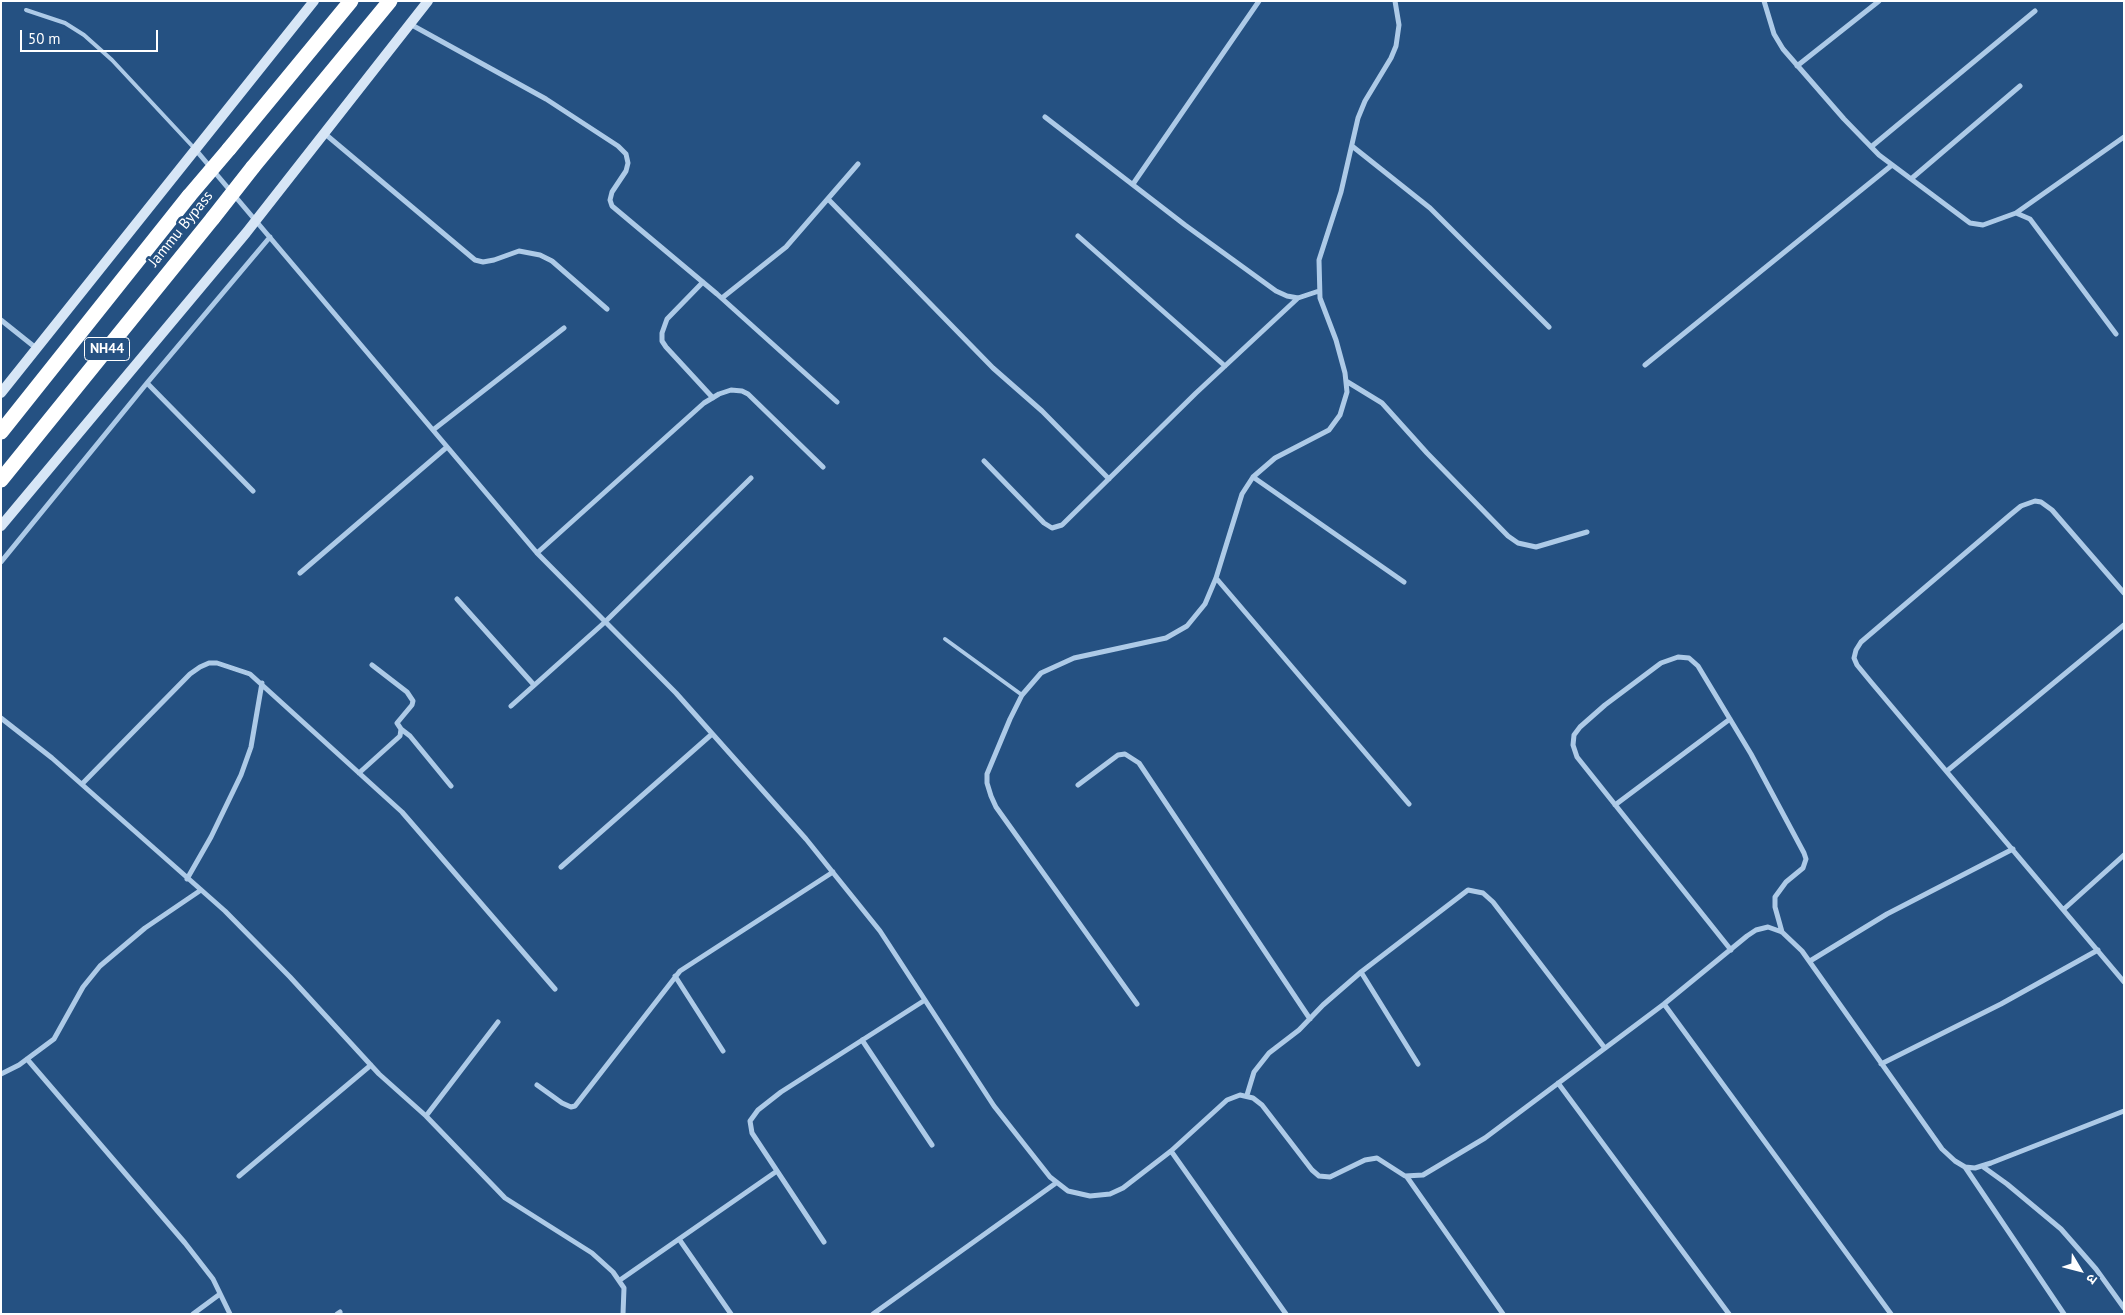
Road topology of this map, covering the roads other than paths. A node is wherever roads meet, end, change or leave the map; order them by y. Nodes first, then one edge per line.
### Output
1 (314, 1) edge
2 (351, 1) edge
3 (390, 1) edge
4 (428, 1) edge
5 (1395, 1) edge
6 (1764, 1) edge
7 (1879, 1) edge
8 (1257, 2) edge
9 (26, 10) dead end
10 (2035, 11) dead end
11 (409, 24) junction
12 (1797, 66) junction
13 (2020, 86) dead end
14 (1045, 117) dead end
15 (324, 133) junction
16 (2124, 137) edge
17 (1352, 146) junction
18 (1871, 147) junction
19 (195, 148) junction
20 (858, 164) dead end
21 (1892, 165) junction
22 (1910, 179) junction
23 (1133, 184) junction
24 (828, 199) junction
25 (2016, 214) junction
26 (256, 220) junction
27 (1078, 236) dead end
28 (270, 237) junction
29 (703, 282) junction
30 (1320, 291) junction
31 (722, 298) junction
32 (1298, 298) junction
33 (607, 309) dead end
34 (1, 320) edge
35 (1549, 327) dead end
36 (564, 328) dead end
37 (2116, 334) dead end
38 (36, 348) junction
39 (1225, 366) junction
40 (1645, 366) dead end
41 (1346, 381) junction
42 (147, 383) junction
43 (1, 393) edge
44 (713, 398) junction
45 (837, 402) dead end
46 (434, 430) junction
47 (1, 432) edge
48 (448, 447) junction
49 (984, 461) dead end
50 (823, 467) dead end
51 (1253, 477) junction
52 (751, 478) dead end
53 (1109, 479) junction
54 (1, 480) edge
55 (253, 491) dead end
56 (1, 526) edge
57 (1587, 532) dead end
58 (537, 553) junction
59 (1, 562) edge
60 (300, 573) dead end
61 (1216, 578) junction
62 (1404, 582) dead end
63 (2124, 594) edge
64 (457, 598) dead end
65 (605, 622) junction
66 (2124, 625) edge
67 (945, 638) dead end
68 (372, 665) dead end
69 (262, 683) junction
70 (534, 685) junction
71 (1022, 695) junction
72 (511, 706) dead end
73 (1, 718) edge
74 (1730, 719) junction
75 (400, 729) junction
76 (712, 734) junction
77 (1947, 771) junction
78 (359, 773) junction
79 (82, 784) junction
80 (1078, 785) dead end
81 (451, 786) dead end
82 (1409, 804) dead end
83 (1615, 805) junction
84 (2013, 849) junction
85 (2124, 855) edge
86 (561, 867) dead end
87 (832, 872) junction
88 (187, 878) junction
89 (201, 890) junction
90 (2064, 909) junction
91 (1782, 932) junction
92 (1730, 950) junction
93 (2098, 950) junction
94 (1810, 961) junction
95 (1361, 972) junction
96 (675, 976) junction
97 (2124, 982) edge
98 (555, 989) dead end
99 (925, 1000) junction
100 (1137, 1004) dead end
101 (1664, 1004) junction
102 (1310, 1019) junction
103 (498, 1022) dead end
104 (862, 1040) junction
105 (1604, 1047) junction
106 (723, 1052) dead end
107 (27, 1059) junction
108 (1418, 1064) dead end
109 (1881, 1064) junction
110 (370, 1065) junction
111 (1, 1074) edge
112 (1558, 1083) junction
113 (537, 1085) dead end
114 (1247, 1095) junction
115 (2124, 1111) edge
116 (426, 1116) junction
117 (932, 1145) dead end
118 (1171, 1151) junction
119 (1982, 1166) junction
120 (1965, 1167) junction
121 (777, 1171) junction
122 (239, 1176) dead end
123 (1407, 1177) junction
124 (1056, 1183) junction
125 (679, 1239) junction
126 (824, 1242) dead end
127 (620, 1280) junction
128 (220, 1294) junction
129 (2123, 1307) edge
130 (193, 1314) edge
131 (230, 1314) edge
132 (623, 1314) edge
133 (732, 1314) edge
134 (873, 1314) edge
135 (1286, 1314) edge
136 (1503, 1314) edge
137 (1729, 1314) edge
138 (1891, 1314) edge
139 (2064, 1314) edge

1 - 19 street
2 - 47 highway, Jammu Bypass / NH44, bridge
3 - 54 highway, Jammu Bypass / NH44, bridge
4 - 11 street
5 - 17 street
6 - 12 street
7 - 12 street
8 - 23 street
9 - 19 lane
10 - 18 street
11 - 15 street
11 - 29 street
12 - 18 street
13 - 22 street
14 - 23 street
15 - 26 street
15 - 33 street
16 - 25 street
17 - 30 street
17 - 35 street
18 - 21 street
19 - 26 street
19 - 38 street
20 - 24 street
21 - 22 street
21 - 40 street
22 - 25 street
23 - 32 street
24 - 31 street
24 - 53 street
25 - 37 street
26 - 28 street
26 - 56 street
27 - 39 street
28 - 42 street
28 - 46 street
29 - 31 street
29 - 44 street
30 - 32 street
30 - 41 street
31 - 45 street
32 - 39 street
34 - 38 street
36 - 46 street
38 - 43 street
39 - 53 street
41 - 51 street
41 - 57 street
42 - 55 street
42 - 59 street
44 - 50 street
44 - 58 street
46 - 48 street
48 - 58 street
48 - 60 street
49 - 53 street
51 - 61 street
51 - 62 street
52 - 65 street
58 - 65 street
61 - 71 street
61 - 82 street
63 - 77 street
64 - 70 street
65 - 70 street
65 - 76 street
66 - 77 street
67 - 71 lane
68 - 75 street
69 - 78 street
69 - 79 street
69 - 88 street
70 - 72 street
71 - 100 street
73 - 79 street
74 - 83 street
74 - 83 street
74 - 91 street
75 - 78 street
75 - 81 street
76 - 86 street
76 - 87 street
77 - 84 street
78 - 98 street
79 - 88 street
80 - 102 street
83 - 92 street
84 - 90 street
84 - 94 street
85 - 90 street
87 - 96 street
87 - 99 street
88 - 89 street
89 - 107 street
89 - 110 street
90 - 93 street
91 - 92 street
91 - 94 street
92 - 101 street
93 - 97 street
93 - 109 street
94 - 109 street
95 - 102 street
95 - 105 street
95 - 108 street
96 - 106 street
96 - 113 street
99 - 104 street
99 - 124 street
101 - 105 street
101 - 138 street
102 - 114 street
103 - 116 street
104 - 117 street
104 - 121 street
105 - 112 street
107 - 111 street
107 - 128 street
109 - 120 street
110 - 116 street
110 - 122 street
112 - 123 street
112 - 137 street
114 - 118 street
114 - 123 street
115 - 119 street
116 - 127 street
118 - 124 street
118 - 135 street
119 - 120 street
119 - 129 street
120 - 139 street
121 - 125 street
121 - 126 street
123 - 136 street
124 - 134 street
125 - 127 street
125 - 133 street
127 - 132 street
128 - 130 street
128 - 131 street

